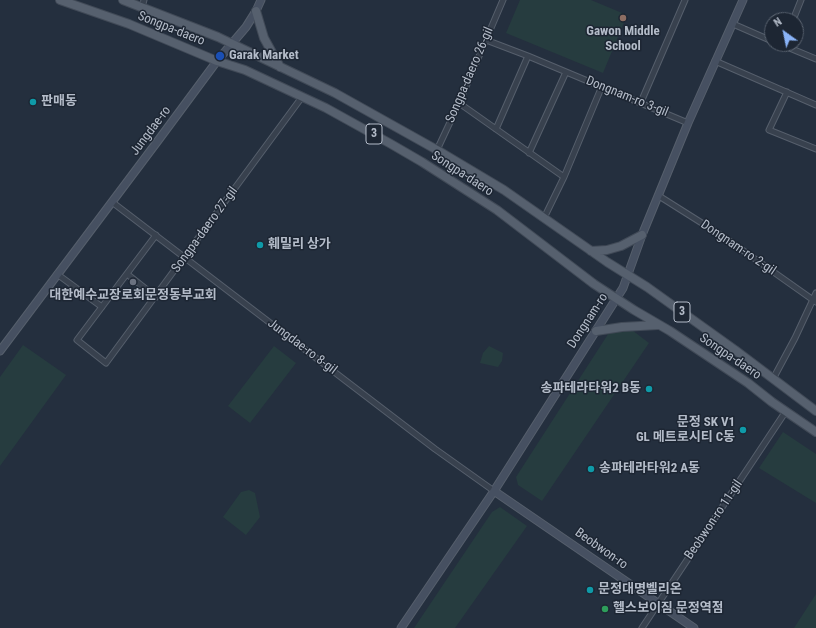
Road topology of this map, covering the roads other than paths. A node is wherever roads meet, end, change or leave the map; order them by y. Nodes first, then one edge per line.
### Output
1 (60, 0) edge
2 (123, 0) edge
3 (261, 0) edge
4 (503, 0) edge
5 (685, 0) edge
6 (743, 0) edge
7 (801, 0) edge
8 (143, 4) edge
9 (256, 11) junction
10 (796, 12) edge
11 (733, 24) junction
12 (764, 38) edge
13 (486, 40) junction
14 (231, 44) junction
15 (800, 52) edge
16 (528, 56) junction
17 (816, 59) edge
18 (217, 61) junction
19 (715, 61) junction
20 (280, 67) junction
21 (566, 72) junction
22 (602, 86) junction
23 (787, 92) junction
24 (302, 97) junction
25 (641, 102) junction
26 (459, 103) junction
27 (816, 105) edge
28 (688, 123) junction
29 (496, 129) junction
30 (816, 149) edge
31 (437, 150) junction
32 (529, 153) junction
33 (564, 177) junction
34 (659, 196) junction
35 (112, 202) junction
36 (544, 218) junction
37 (156, 235) junction
38 (642, 235) junction
39 (591, 251) junction
40 (185, 258) junction
41 (57, 274) junction
42 (127, 274) junction
43 (628, 276) junction
44 (816, 293) edge
45 (156, 296) junction
46 (617, 299) junction
47 (814, 301) edge
48 (102, 307) junction
49 (659, 325) junction
50 (596, 331) junction
51 (0, 351) edge
52 (773, 379) junction
53 (786, 411) junction
54 (816, 411) edge
55 (816, 432) edge
56 (494, 491) junction
57 (658, 603) junction
58 (401, 628) edge
59 (642, 628) edge
60 (694, 628) edge

1 - 18 main road, Songpa-daero / 3
2 - 8 main road, Songpa-daero / 3
3 - 9 main road, Jungdae-ro
4 - 13 street, Songpa-daero 26-gil
5 - 25 street
6 - 11 main road, Dongnam-ro
7 - 10 street
8 - 14 main road, Songpa-daero / 3
9 - 14 main road, Jungdae-ro
9 - 20 main road
11 - 12 street
11 - 19 main road, Dongnam-ro
13 - 16 street, Dongnam-ro 3-gil
13 - 26 street, Songpa-daero 26-gil
14 - 18 main road, Jungdae-ro
14 - 20 main road, Songpa-daero / 3
15 - 17 street
16 - 21 street, Dongnam-ro 3-gil
16 - 29 street
18 - 24 main road, Songpa-daero / 3
18 - 35 main road, Jungdae-ro
19 - 23 street
19 - 28 main road, Dongnam-ro
20 - 31 main road, Songpa-daero / 3
21 - 22 street, Dongnam-ro 3-gil
21 - 32 street
22 - 25 street, Dongnam-ro 3-gil
22 - 33 street
23 - 27 street
23 - 30 street
24 - 40 street, Songpa-daero 27-gil
24 - 46 main road, Songpa-daero / 3
25 - 28 street, Dongnam-ro 3-gil
26 - 29 street
26 - 31 street, Songpa-daero 26-gil
28 - 34 main road, Dongnam-ro
29 - 32 street
31 - 36 main road, Songpa-daero / 3
32 - 33 street
33 - 36 street
34 - 38 main road, Dongnam-ro
34 - 47 street, Dongnam-ro 2-gil
35 - 37 street, Jungdae-ro 8-gil
35 - 41 main road, Jungdae-ro
36 - 39 main road, Songpa-daero / 3
37 - 40 street, Jungdae-ro 8-gil
37 - 42 street
38 - 39 main road
38 - 43 main road, Dongnam-ro
39 - 43 main road, Songpa-daero / 3
40 - 45 street, Songpa-daero 27-gil
40 - 56 street, Jungdae-ro 8-gil
41 - 48 street
41 - 51 main road, Jungdae-ro
42 - 45 street
42 - 48 street
43 - 46 main road, Dongnam-ro
43 - 52 main road, Songpa-daero / 3
44 - 47 street
45 - 48 street, Songpa-daero 27-gil
46 - 49 main road, Songpa-daero / 3
46 - 50 main road, Dongnam-ro
47 - 52 street
49 - 50 main road
49 - 53 main road, Songpa-daero / 3
50 - 56 main road, Dongnam-ro
52 - 54 main road, Songpa-daero / 3
53 - 55 main road, Songpa-daero / 3
53 - 57 street, Beobwon-ro 11-gil
56 - 57 main road, Beobwon-ro
56 - 58 main road, Dongnam-ro
57 - 59 street, Beobwon-ro 11-gil
57 - 60 main road, Beobwon-ro

